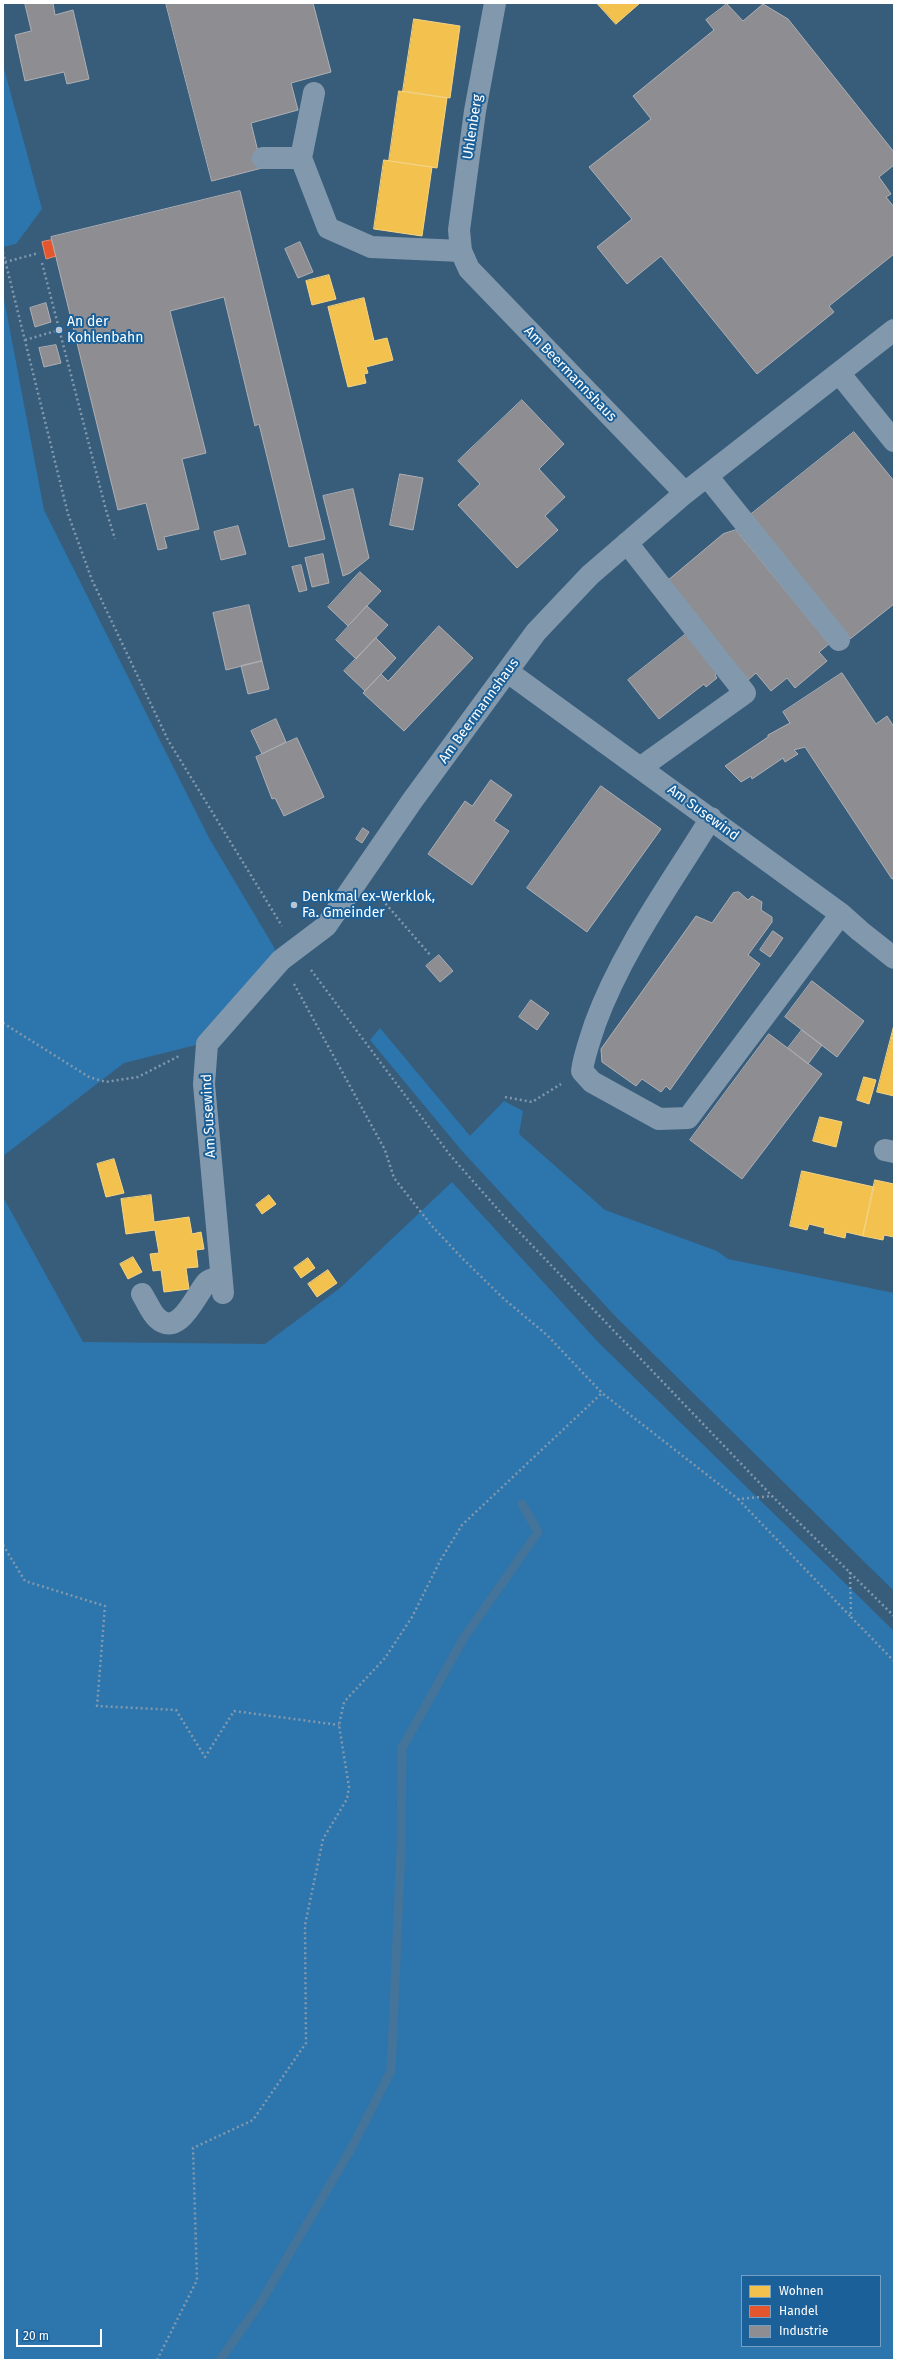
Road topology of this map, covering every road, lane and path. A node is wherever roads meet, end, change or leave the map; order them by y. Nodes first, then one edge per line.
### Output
1 (495, 3) edge
2 (314, 93) dead end
3 (263, 158) dead end
4 (300, 158) junction
5 (462, 251) junction
6 (3, 252) edge
7 (38, 253) dead end
8 (5, 262) junction
9 (42, 263) dead end
10 (59, 330) junction
11 (894, 330) edge
12 (25, 340) junction
13 (839, 373) junction
14 (894, 441) edge
15 (708, 476) junction
16 (685, 493) junction
17 (115, 539) dead end
18 (627, 542) junction
19 (839, 640) dead end
20 (508, 672) junction
21 (640, 768) junction
22 (711, 818) junction
23 (379, 895) dead end
24 (841, 914) junction
25 (289, 955) junction
26 (431, 956) dead end
27 (894, 958) edge
28 (3, 1023) edge
29 (207, 1044) junction
30 (582, 1071) junction
31 (506, 1097) dead end
32 (142, 1294) dead end
33 (602, 1393) junction
34 (772, 1496) junction
35 (738, 1499) junction
36 (3, 1545) edge
37 (850, 1572) junction
38 (851, 1616) junction
39 (894, 1616) edge
40 (894, 1661) edge
41 (339, 1725) junction
42 (157, 2360) edge

1 - 5 street, Uhlenberg
2 - 4 street
3 - 4 street
4 - 5 street
5 - 16 street, Am Beermannshaus
6 - 8 path
7 - 8 path
8 - 12 path
9 - 10 path
10 - 12 path
10 - 17 path
11 - 13 street, Am Beermannshaus
12 - 25 path
13 - 14 street
13 - 15 street, Am Beermannshaus
15 - 16 street, Am Beermannshaus
15 - 19 street
16 - 18 street, Am Beermannshaus
18 - 20 street, Am Beermannshaus
18 - 21 street
20 - 21 street, Am Susewind
20 - 25 street, Am Beermannshaus
21 - 22 street, Am Susewind
22 - 24 street, Am Susewind
22 - 30 street
23 - 26 path
24 - 27 street, Am Susewind
24 - 30 street
25 - 29 street
25 - 33 path
25 - 34 path
28 - 29 path
29 - 32 street, Am Susewind
30 - 31 path
33 - 35 path
33 - 41 path
34 - 35 path
34 - 37 path
35 - 38 path
36 - 41 path
37 - 38 path
37 - 39 path
38 - 40 path
41 - 42 path

